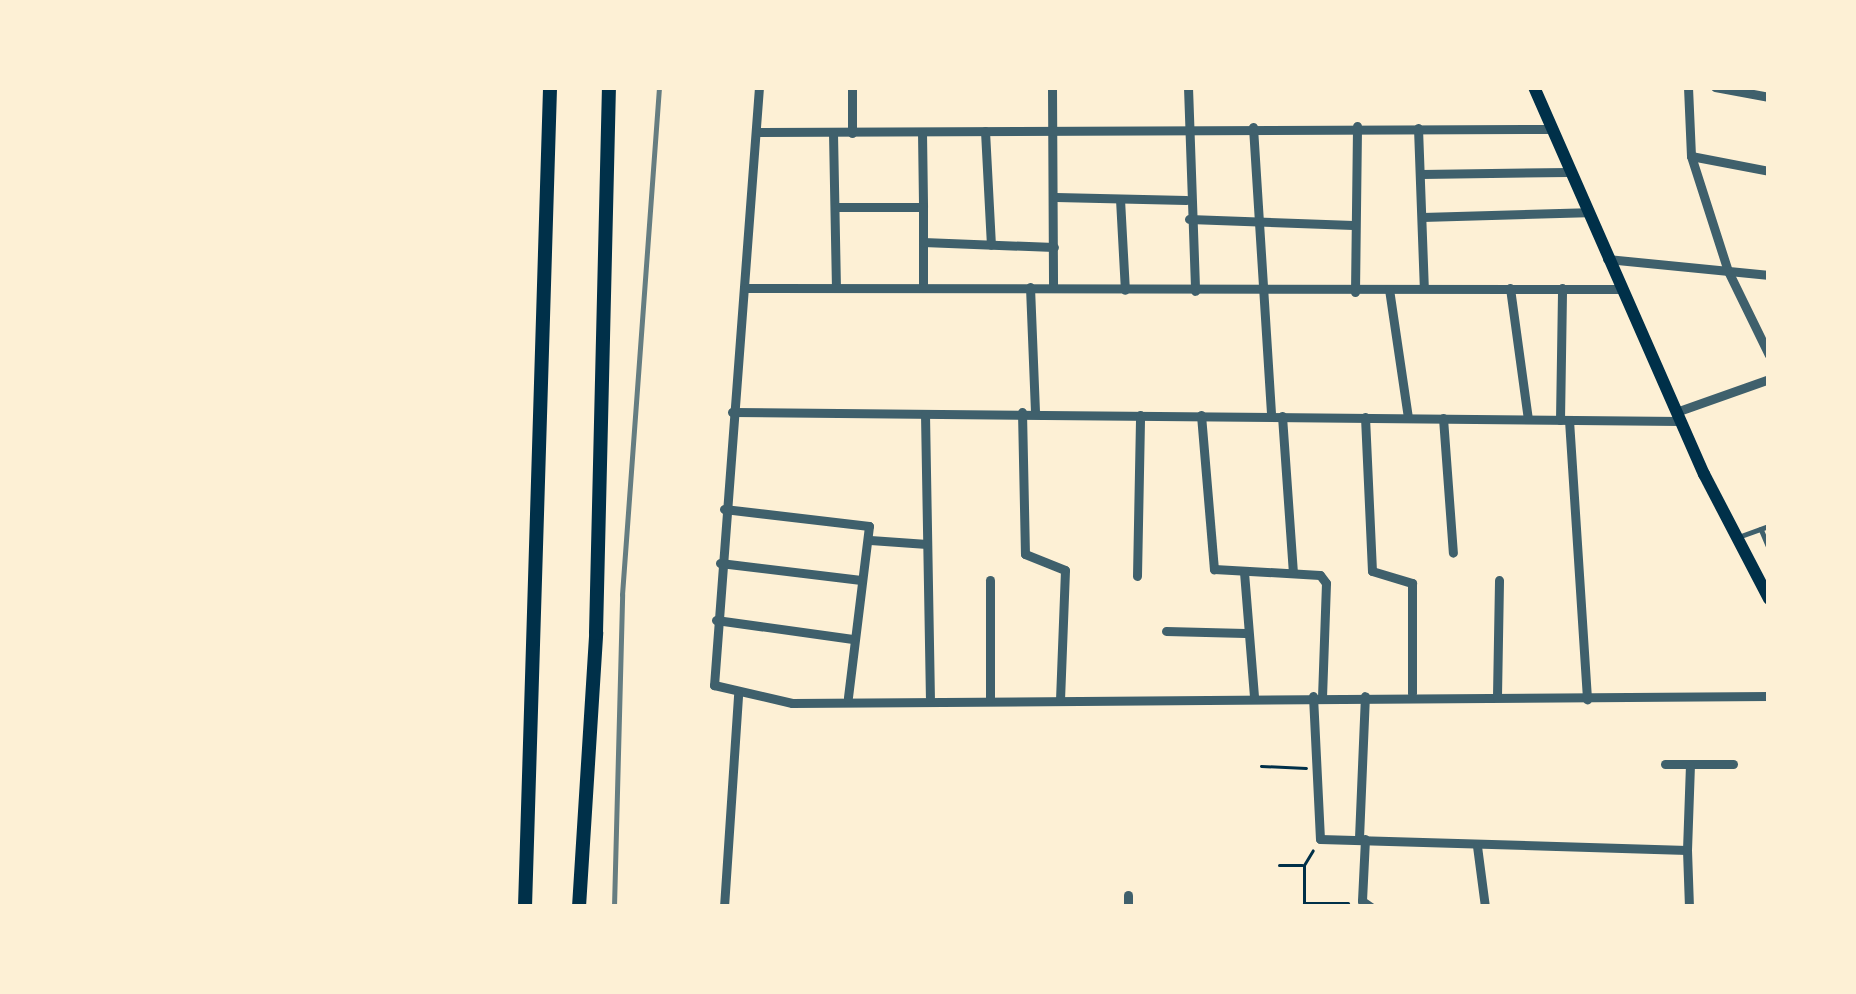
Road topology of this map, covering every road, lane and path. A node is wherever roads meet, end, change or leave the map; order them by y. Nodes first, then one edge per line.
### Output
1 (550, 87) edge
2 (609, 87) edge
3 (760, 87) edge
4 (852, 87) edge
5 (1052, 87) edge
6 (1188, 87) edge
7 (1534, 87) edge
8 (1688, 87) edge
9 (1715, 87) edge
10 (1769, 98) edge
11 (1357, 126) junction
12 (1253, 127) junction
13 (1418, 128) junction
14 (1550, 129) junction
15 (1190, 130) junction
16 (985, 131) junction
17 (1052, 131) junction
18 (756, 132) junction
19 (922, 132) junction
20 (833, 133) junction
21 (852, 133) junction
22 (1691, 156) junction
23 (1769, 171) edge
24 (1568, 172) junction
25 (1421, 174) junction
26 (1056, 197) junction
27 (1120, 200) junction
28 (1186, 200) junction
29 (836, 207) junction
30 (923, 208) junction
31 (1586, 212) junction
32 (1422, 217) junction
33 (1189, 218) junction
34 (1258, 219) junction
35 (1353, 225) junction
36 (923, 242) junction
37 (991, 245) junction
38 (1054, 247) junction
39 (1606, 259) junction
40 (1728, 271) junction
41 (1769, 275) edge
42 (745, 287) junction
43 (923, 287) junction
44 (1030, 287) junction
45 (836, 288) junction
46 (1053, 288) junction
47 (1510, 288) junction
48 (1562, 288) junction
49 (1424, 289) junction
50 (1125, 290) junction
51 (1389, 290) junction
52 (1620, 290) junction
53 (1195, 291) junction
54 (1355, 292) junction
55 (1265, 293) junction
56 (1769, 355) edge
57 (1769, 379) edge
58 (732, 412) junction
59 (1022, 412) junction
60 (1035, 413) junction
61 (925, 414) junction
62 (1140, 415) junction
63 (1201, 415) junction
64 (1276, 416) junction
65 (1678, 416) junction
66 (1364, 417) junction
67 (1408, 418) junction
68 (1443, 418) junction
69 (1528, 419) junction
70 (1564, 420) junction
71 (724, 509) junction
72 (1769, 526) edge
73 (1761, 529) junction
74 (1736, 538) junction
75 (870, 540) junction
76 (927, 544) junction
77 (1769, 548) edge
78 (1453, 553) dead end
79 (720, 563) junction
80 (1244, 572) junction
81 (1293, 572) junction
82 (1137, 576) dead end
83 (861, 580) junction
84 (990, 580) dead end
85 (1499, 580) dead end
86 (1769, 599) edge
87 (716, 620) junction
88 (1166, 632) dead end
89 (1245, 633) junction
90 (853, 639) junction
91 (1412, 693) junction
92 (738, 694) junction
93 (1317, 696) junction
94 (1364, 696) junction
95 (1497, 696) junction
96 (1769, 696) edge
97 (930, 697) junction
98 (1254, 697) junction
99 (848, 698) junction
100 (990, 698) junction
101 (1060, 698) junction
102 (1588, 699) junction
103 (1665, 764) dead end
104 (1733, 764) dead end
105 (1690, 765) junction
106 (1261, 766) dead end
107 (1314, 769) junction
108 (1320, 838) junction
109 (1362, 839) junction
110 (1478, 846) junction
111 (1687, 850) junction
112 (1304, 865) junction
113 (1279, 866) dead end
114 (1304, 905) edge
115 (1366, 905) edge
116 (525, 907) edge
117 (579, 907) edge
118 (724, 907) edge
119 (1485, 907) edge
120 (1688, 907) edge

1 - 116 highway
2 - 117 highway
3 - 18 street
4 - 21 street
5 - 17 street
6 - 15 street
7 - 14 main road
8 - 22 street
9 - 10 street
11 - 12 street
11 - 13 street
11 - 35 street
12 - 15 street
12 - 34 street
13 - 14 street
13 - 25 street
14 - 24 main road
15 - 17 street
15 - 28 street
16 - 17 street
16 - 19 street
16 - 37 street
17 - 26 street
18 - 20 street
18 - 42 street
19 - 21 street
19 - 30 street
20 - 21 street
20 - 29 street
22 - 23 street
22 - 40 street
24 - 25 street
24 - 31 main road
25 - 32 street
26 - 27 street
26 - 38 street
27 - 28 street
27 - 50 street
28 - 33 street
29 - 30 street
29 - 45 street
30 - 36 street
31 - 32 street
31 - 39 main road
32 - 49 street
33 - 34 street
33 - 53 street
34 - 35 street
34 - 55 street
35 - 54 street
36 - 37 street
36 - 43 street
37 - 38 street
38 - 46 street
39 - 40 street
39 - 52 main road
40 - 41 street
40 - 56 street
42 - 45 street
42 - 58 street
43 - 44 street
43 - 45 street
44 - 46 street
44 - 60 street
46 - 50 street
47 - 48 street
47 - 49 street
47 - 69 street
48 - 52 street
48 - 70 street
49 - 51 street
50 - 53 street
51 - 54 street
51 - 67 street
52 - 65 main road
53 - 55 street
54 - 55 street
55 - 64 street
57 - 65 street
58 - 61 street
58 - 71 street
59 - 60 street
59 - 61 street
59 - 101 street
60 - 62 street
61 - 76 street
62 - 63 street
62 - 82 street
63 - 64 street
63 - 80 street
64 - 66 street
64 - 81 street
65 - 70 street
65 - 74 main road
66 - 67 street
66 - 91 street
67 - 68 street
68 - 69 street
68 - 78 street
69 - 70 street
70 - 102 street
71 - 75 street
71 - 79 street
72 - 73 lane
73 - 74 lane
73 - 77 lane
74 - 86 main road
75 - 76 street
75 - 83 street
76 - 97 street
79 - 83 street
79 - 87 street
80 - 81 street
80 - 89 street
81 - 93 street
83 - 90 street
84 - 100 street
85 - 95 street
87 - 90 street
87 - 92 street
88 - 89 street
89 - 98 street
90 - 99 street
91 - 94 street
91 - 95 street
92 - 99 street
92 - 118 street
93 - 94 street
93 - 98 street
93 - 107 street
94 - 109 street
95 - 102 street
96 - 102 street
97 - 99 street
97 - 100 street
98 - 101 street
100 - 101 street
103 - 105 street
104 - 105 street
105 - 111 street
106 - 107 path
107 - 108 street
108 - 109 street
108 - 112 path
109 - 110 street
109 - 115 street
110 - 111 street
110 - 119 street
111 - 120 street
112 - 113 path
112 - 114 path
114 - 115 path

